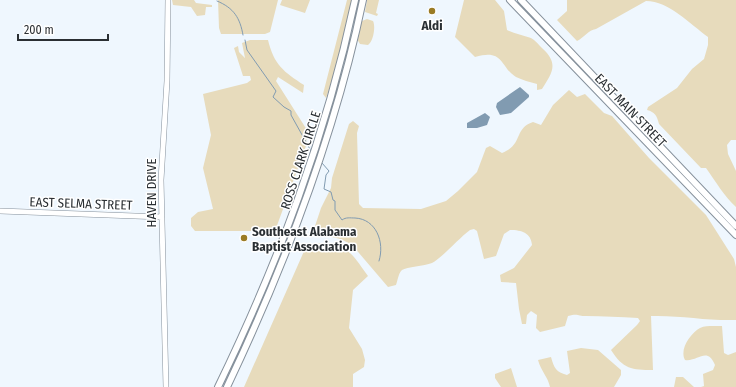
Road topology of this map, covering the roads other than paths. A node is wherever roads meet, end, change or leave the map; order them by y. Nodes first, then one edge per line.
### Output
1 (168, 0) edge
2 (355, 0) edge
3 (363, 0) edge
4 (510, 0) edge
5 (521, 0) edge
6 (332, 95) junction
7 (330, 102) junction
8 (335, 110) junction
9 (0, 211) edge
10 (162, 217) junction
11 (736, 226) edge
12 (736, 235) edge
13 (263, 292) junction
14 (270, 294) junction
15 (166, 387) edge
16 (218, 387) edge
17 (226, 387) edge

1 - 10 street, HAVEN DRIVE
2 - 6 highway, ROSS CLARK CIRCLE
3 - 8 highway, ROSS CLARK CIRCLE
4 - 12 highway, EAST MAIN STREET
5 - 11 highway, EAST MAIN STREET
6 - 7 highway, ROSS CLARK CIRCLE
6 - 8 highway
7 - 8 highway
7 - 13 highway, ROSS CLARK CIRCLE
8 - 14 highway, ROSS CLARK CIRCLE
9 - 10 street, EAST SELMA STREET
10 - 15 street, HAVEN DRIVE
13 - 14 highway
13 - 16 highway, ROSS CLARK CIRCLE
14 - 17 highway, ROSS CLARK CIRCLE

